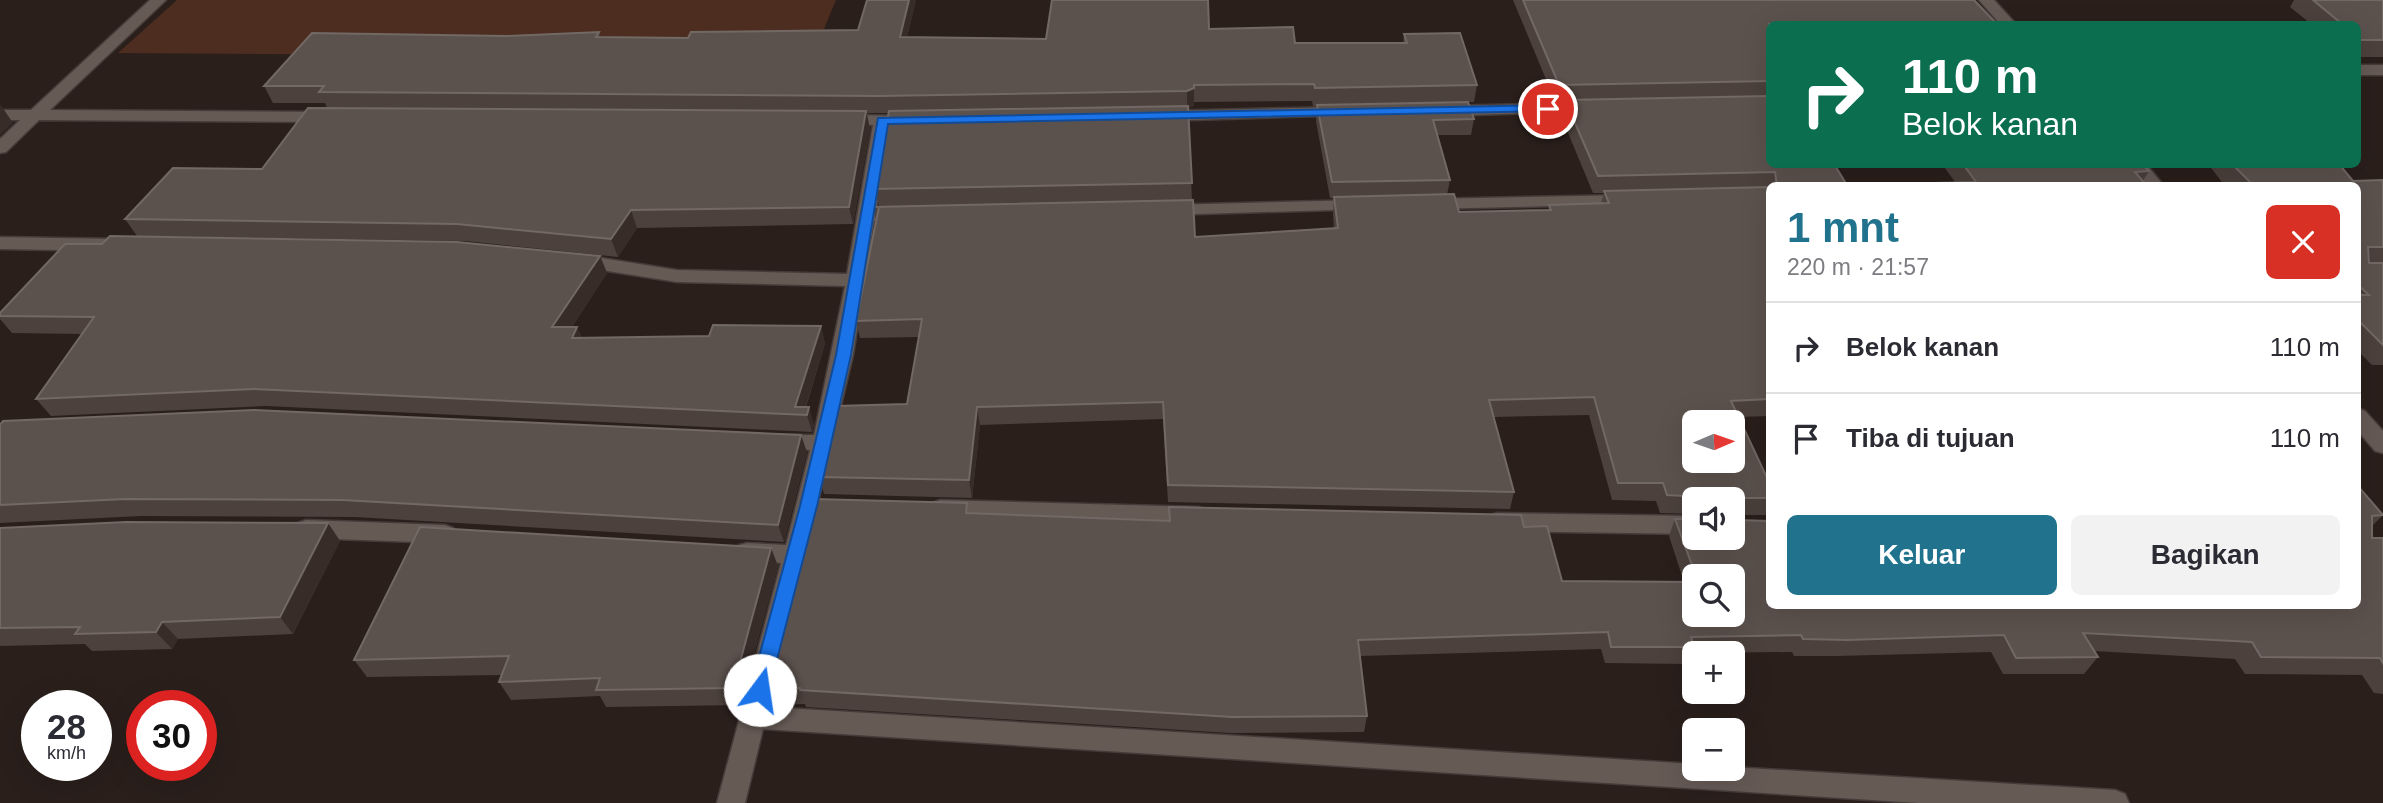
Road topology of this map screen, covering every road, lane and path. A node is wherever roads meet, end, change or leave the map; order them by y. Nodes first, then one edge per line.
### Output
1 (159, 0) edge
2 (1986, 0) edge
3 (2005, 21) edge
4 (2361, 70) edge
5 (2383, 70) edge
6 (1603, 108) edge
7 (1423, 111) edge
8 (1367, 112) edge
9 (0, 115) edge
10 (34, 115) junction
11 (1146, 116) edge
12 (340, 117) edge
13 (827, 120) edge
14 (924, 120) edge
15 (882, 121) junction
16 (0, 148) edge
17 (2140, 168) edge
18 (2152, 182) edge
19 (1644, 199) edge
20 (1408, 204) edge
21 (1380, 205) edge
22 (1144, 210) edge
23 (921, 215) edge
24 (866, 216) junction
25 (0, 243) edge
26 (137, 245) edge
27 (554, 258) edge
28 (856, 280) junction
29 (2361, 420) edge
30 (752, 440) edge
31 (821, 443) junction
32 (2383, 445) edge
33 (808, 506) junction
34 (836, 506) edge
35 (920, 508) edge
36 (1226, 516) edge
37 (1474, 521) edge
38 (1682, 526) edge
39 (288, 529) edge
40 (464, 535) edge
41 (724, 551) edge
42 (793, 555) junction
43 (753, 717) junction
44 (731, 803) edge
45 (2115, 803) edge

1 - 10 street
2 - 3 street
4 - 5 street
6 - 7 street
8 - 11 street
9 - 10 street
10 - 12 street
10 - 16 street
13 - 15 street
14 - 15 street
15 - 24 street
17 - 18 street
19 - 20 street
21 - 22 street
23 - 24 street
24 - 28 street
25 - 26 street
27 - 28 street
28 - 31 street
29 - 32 street
30 - 31 street
31 - 33 street
33 - 34 street
33 - 42 street
35 - 36 street
37 - 38 street
39 - 40 street
41 - 42 street
42 - 43 street
43 - 44 street
43 - 45 street

